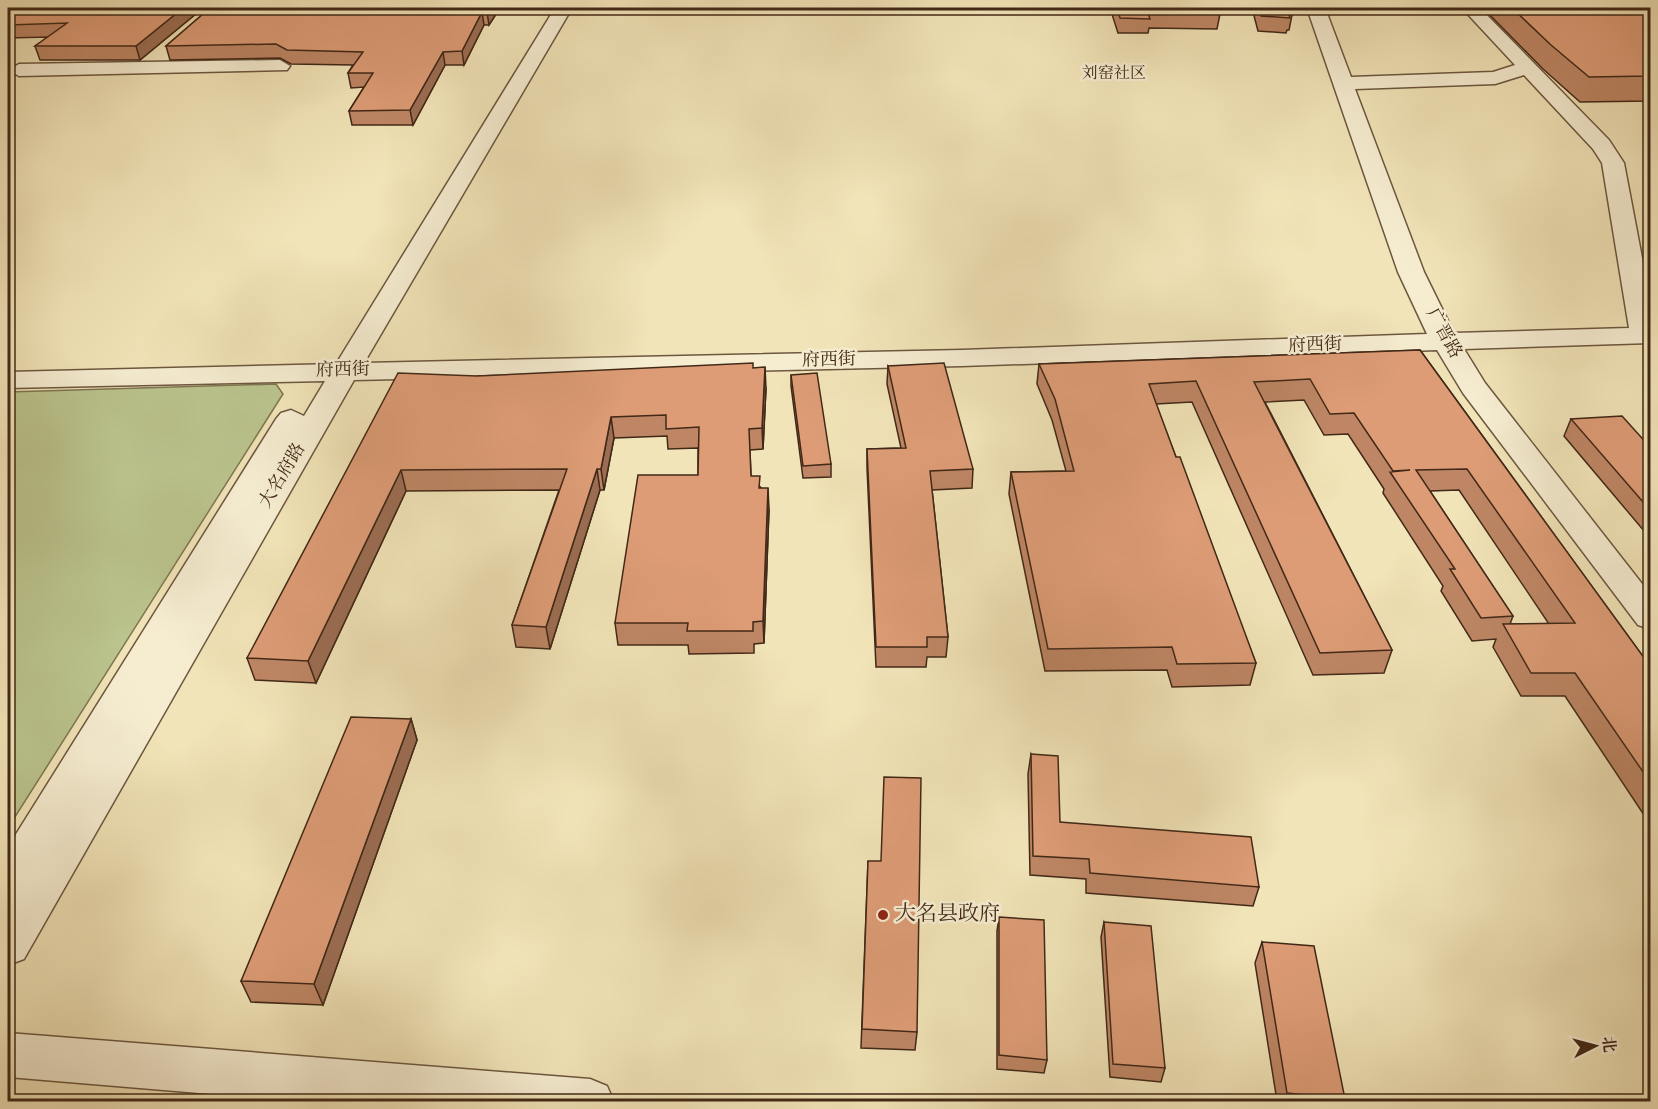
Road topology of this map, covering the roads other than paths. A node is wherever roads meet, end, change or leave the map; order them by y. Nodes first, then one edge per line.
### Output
1 (547, 8) edge
2 (563, 8) edge
3 (1316, 8) edge
4 (1471, 8) edge
5 (164, 53) edge
6 (280, 66) edge
7 (1528, 67) junction
8 (146, 68) junction
9 (19, 70) dead end
10 (1343, 83) junction
11 (1647, 335) edge
12 (1445, 341) junction
13 (332, 372) junction
14 (8, 380) edge
15 (1650, 617) edge
16 (8, 882) edge
17 (8, 946) edge
18 (8, 1055) edge
19 (590, 1101) edge

1 - 13 street, 大名府路
2 - 13 street, 大名府路
3 - 10 street, 广晋路
4 - 7 street
5 - 8 street
6 - 8 street
7 - 10 street
7 - 11 street
8 - 9 street
10 - 12 street, 广晋路
11 - 12 street, 府西街
12 - 13 street, 府西街
12 - 15 street, 广晋路
13 - 14 street, 府西街
13 - 16 street, 大名府路
13 - 17 street, 大名府路
18 - 19 street

